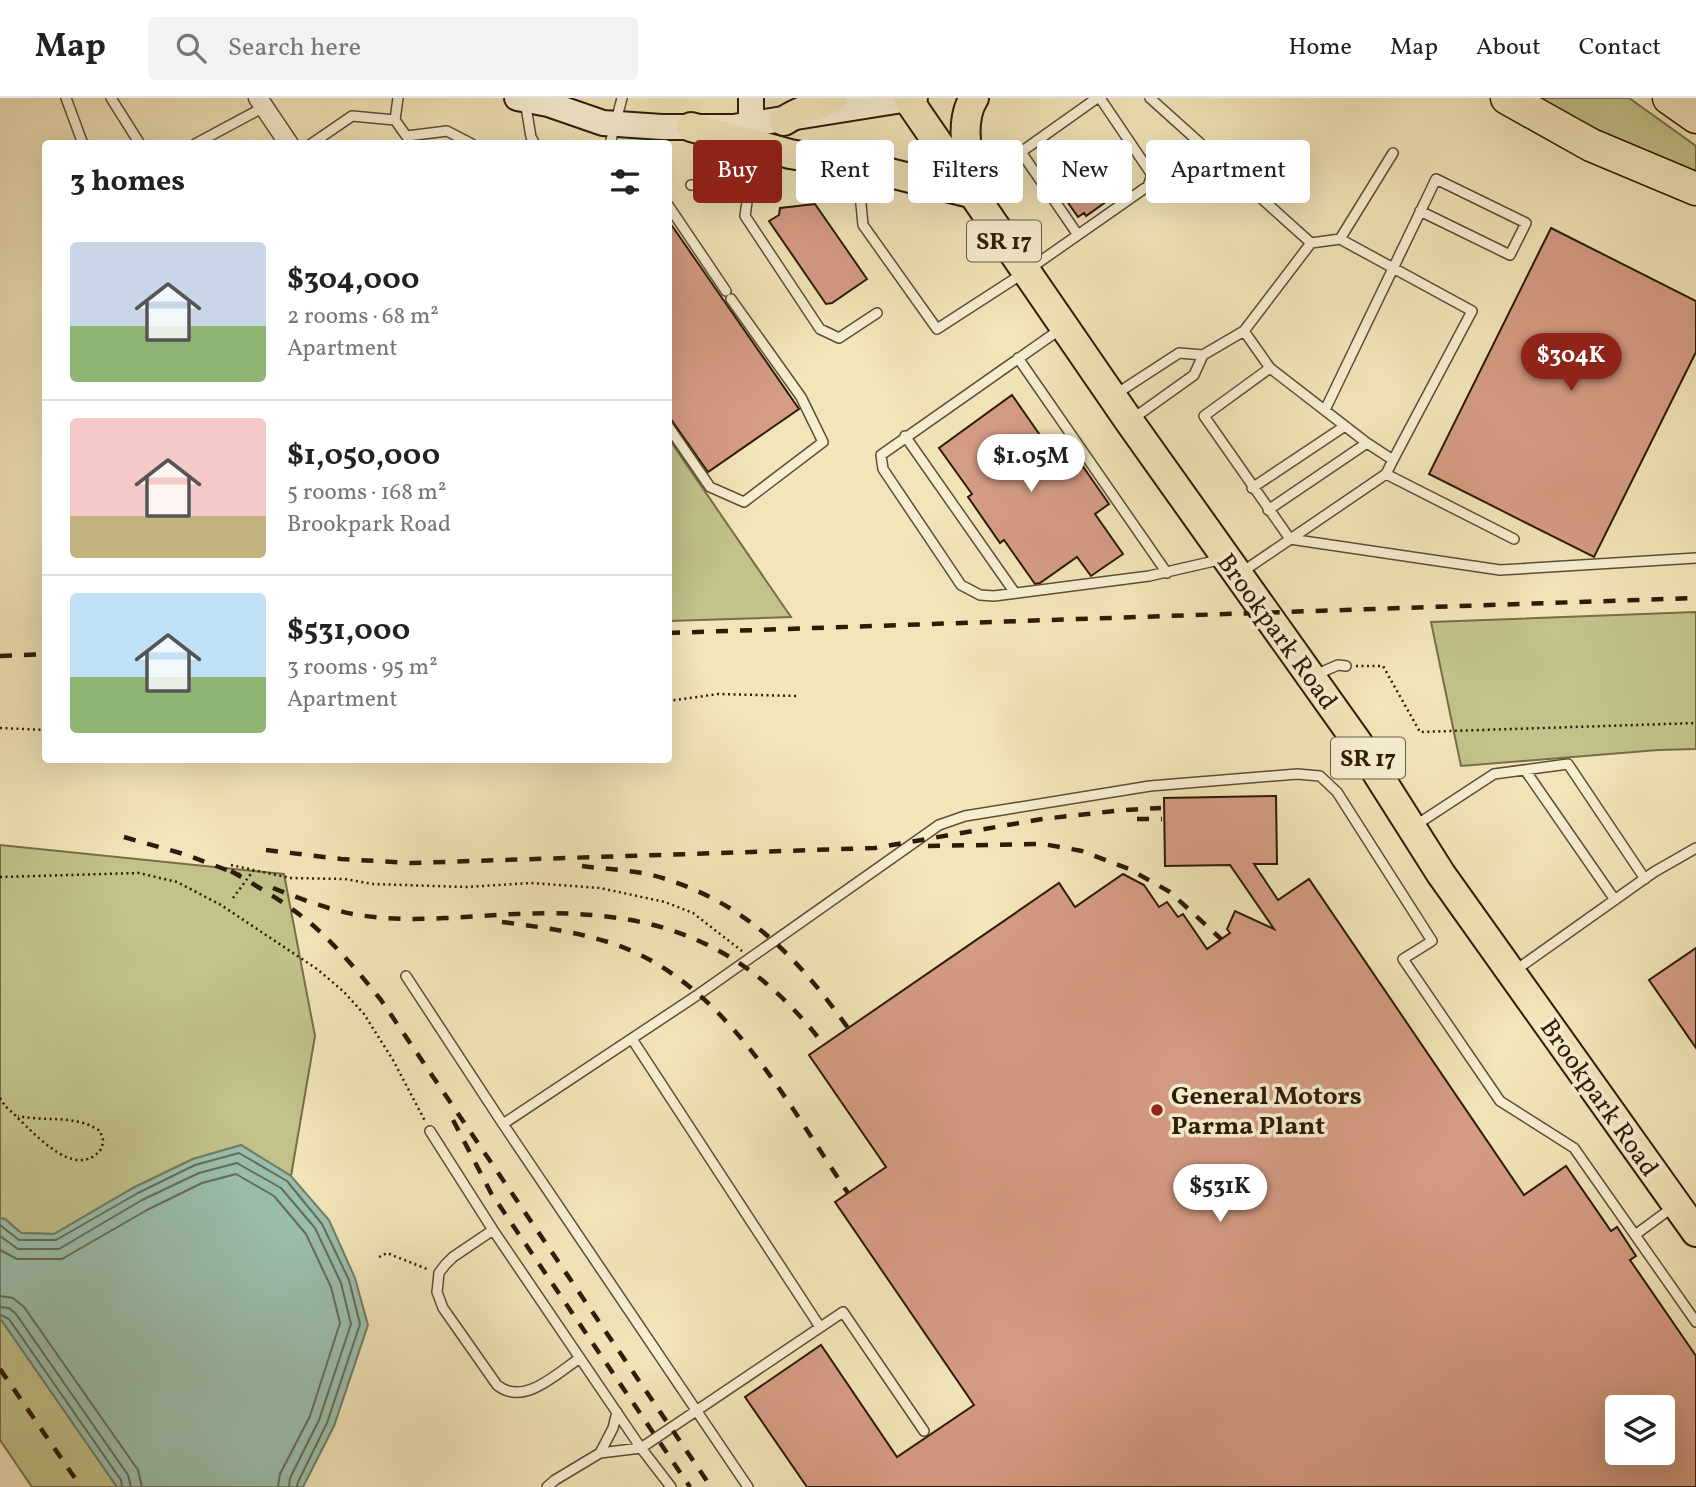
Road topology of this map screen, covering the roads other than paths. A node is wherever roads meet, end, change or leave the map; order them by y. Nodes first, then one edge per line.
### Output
1 (66, 98) edge
2 (110, 98) edge
3 (398, 98) edge
4 (593, 98) edge
5 (622, 98) edge
6 (751, 98) edge
7 (832, 98) edge
8 (974, 98) edge
9 (1098, 98) edge
10 (1150, 98) edge
11 (1507, 98) edge
12 (1669, 98) edge
13 (910, 99) edge
14 (530, 100) edge
15 (261, 103) edge
16 (1696, 117) edge
17 (395, 120) junction
18 (783, 121) junction
19 (691, 127) joint
20 (612, 134) edge
21 (752, 134) junction
22 (82, 140) edge
23 (137, 140) edge
24 (201, 140) edge
25 (286, 140) edge
26 (317, 140) edge
27 (409, 140) edge
28 (464, 140) edge
29 (533, 140) edge
30 (753, 140) edge
31 (938, 140) edge
32 (966, 140) edge
33 (1393, 153) dead end
34 (796, 155) edge
35 (1696, 190) edge
36 (747, 203) edge
37 (861, 203) edge
38 (980, 203) edge
39 (672, 211) edge
40 (1420, 211) junction
41 (1078, 234) junction
42 (1340, 239) junction
43 (1311, 243) junction
44 (1393, 267) junction
45 (1025, 272) junction
46 (877, 313) dead end
47 (1064, 327) junction
48 (1244, 331) junction
49 (1203, 355) junction
50 (1018, 358) junction
51 (1270, 368) junction
52 (1113, 397) junction
53 (1325, 410) junction
54 (1129, 421) junction
55 (1345, 426) junction
56 (672, 432) edge
57 (905, 436) junction
58 (1367, 443) junction
59 (1393, 460) junction
60 (1386, 474) junction
61 (1252, 488) junction
62 (1268, 510) junction
63 (1514, 539) dead end
64 (1290, 540) junction
65 (1696, 558) edge
66 (1232, 567) junction
67 (1167, 573) junction
68 (1015, 593) junction
69 (1346, 666) road end
70 (1310, 677) junction
71 (1525, 770) junction
72 (1412, 828) junction
73 (1696, 848) edge
74 (1645, 879) junction
75 (1615, 900) junction
76 (1511, 973) junction
77 (406, 976) dead end
78 (632, 1039) junction
79 (503, 1124) junction
80 (430, 1131) road end
81 (1681, 1205) junction
82 (493, 1230) junction
83 (1696, 1232) edge
84 (1635, 1235) junction
85 (1696, 1322) edge
86 (820, 1327) junction
87 (580, 1358) junction
88 (696, 1410) junction
89 (617, 1412) junction
90 (924, 1432) dead end
91 (641, 1448) junction
92 (600, 1453) junction
93 (547, 1487) edge
94 (671, 1487) edge
95 (748, 1487) edge

1 - 22 lane
2 - 23 lane
3 - 17 lane
4 - 14 main road
5 - 20 lane
6 - 21 main road
7 - 18 main road
8 - 32 main road
9 - 41 lane
9 - 41 lane
10 - 43 lane
11 - 35 highway
12 - 16 highway
13 - 18 main road
13 - 31 main road, Brookpark Road / SR 17
14 - 20 main road
14 - 29 lane
15 - 24 lane
15 - 25 street
17 - 26 lane
17 - 27 lane
18 - 21 main road
19 - 20 main road
19 - 21 main road
21 - 30 lane
21 - 34 main road
27 - 28 lane
33 - 42 lane
36 - 46 lane
37 - 45 lane
38 - 45 main road, Brookpark Road / SR 17
39 - 56 lane
40 - 40 lane
40 - 44 lane
41 - 45 lane
42 - 43 lane
42 - 44 lane
43 - 48 lane
44 - 53 lane
44 - 59 lane
45 - 47 main road, Brookpark Road / SR 17
47 - 50 lane
47 - 52 main road, Brookpark Road / SR 17
48 - 49 lane
48 - 51 lane
49 - 52 lane
49 - 54 lane
50 - 57 lane
50 - 67 lane
51 - 53 lane
51 - 61 lane
52 - 54 main road, Brookpark Road / SR 17
53 - 55 lane
54 - 66 main road, Brookpark Road / SR 17
55 - 58 lane
55 - 61 lane
57 - 68 lane
57 - 68 lane
58 - 59 lane
58 - 62 lane
59 - 60 lane
60 - 63 lane
60 - 64 lane
61 - 62 lane
62 - 64 lane
64 - 65 lane
64 - 66 lane
66 - 67 lane
66 - 70 main road, Brookpark Road / SR 17
67 - 68 lane
69 - 70 lane
70 - 72 main road, Brookpark Road / SR 17
71 - 72 lane
71 - 74 lane
71 - 75 lane
72 - 76 main road, Brookpark Road / SR 17
73 - 74 lane
74 - 75 lane
75 - 76 lane
76 - 81 main road, Brookpark Road / SR 17
77 - 79 lane
78 - 79 lane
78 - 84 lane
78 - 86 lane
79 - 88 lane
80 - 82 lane
81 - 83 main road, Brookpark Road / SR 17
81 - 84 lane
82 - 87 lane
82 - 87 lane
84 - 85 lane
86 - 88 lane
86 - 90 lane
87 - 89 lane
88 - 91 lane
88 - 95 lane
89 - 91 lane
89 - 92 lane
91 - 92 lane
91 - 94 lane
92 - 93 lane

